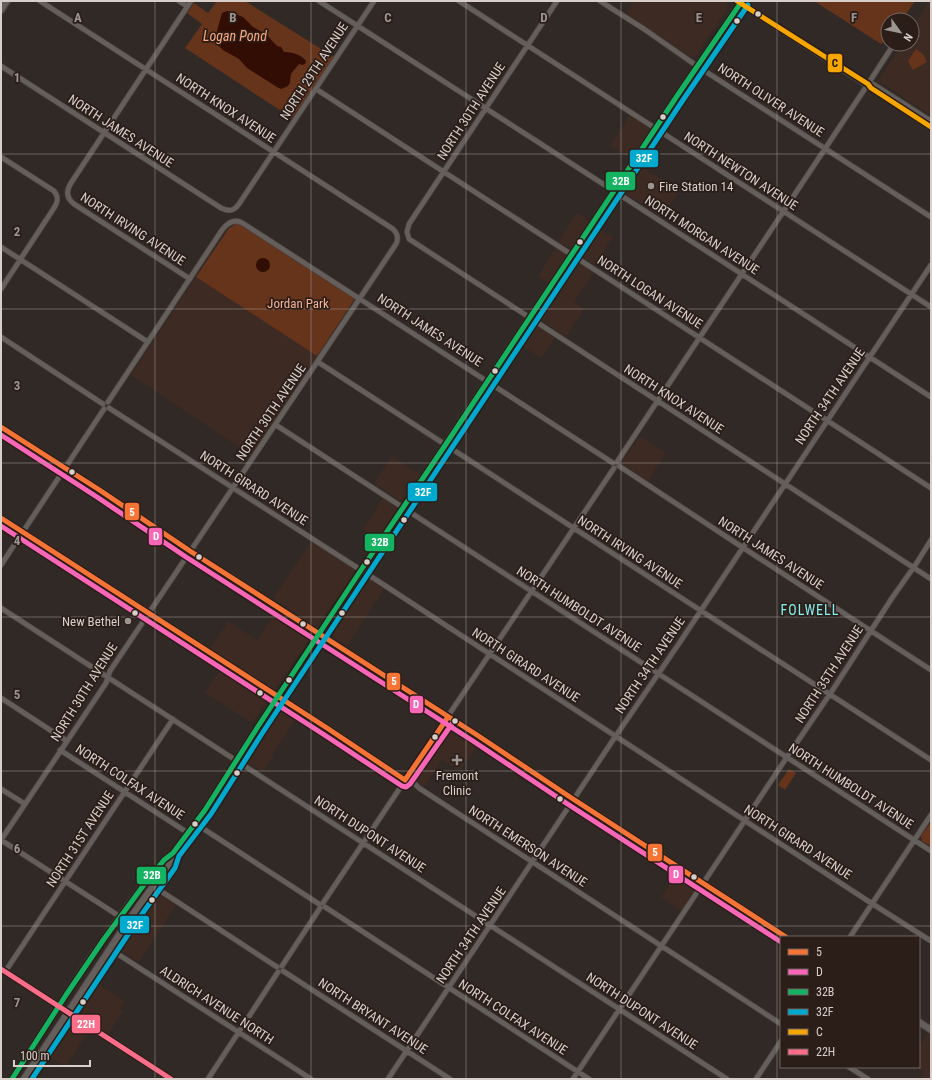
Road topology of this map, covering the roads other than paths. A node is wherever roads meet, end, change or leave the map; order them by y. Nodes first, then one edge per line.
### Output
1 (7, 1) edge
2 (40, 1) edge
3 (179, 1) edge
4 (191, 1) edge
5 (319, 1) edge
6 (374, 1) edge
7 (459, 1) edge
8 (557, 1) edge
9 (600, 1) edge
10 (740, 2) edge
11 (187, 6) junction
12 (1, 10) edge
13 (357, 26) junction
14 (528, 45) junction
15 (889, 52) edge
16 (1, 66) edge
17 (697, 66) junction
18 (146, 69) junction
19 (868, 84) junction
20 (316, 89) junction
21 (486, 109) junction
22 (931, 122) edge
23 (931, 127) edge
24 (655, 128) junction
25 (104, 133) junction
26 (825, 149) junction
27 (274, 152) junction
28 (1, 157) edge
29 (444, 172) junction
30 (614, 191) junction
31 (231, 211) joint
32 (784, 212) junction
33 (931, 216) edge
34 (407, 234) joint
35 (397, 236) joint
36 (1, 247) edge
37 (572, 254) junction
38 (20, 260) junction
39 (931, 265) edge
40 (742, 275) junction
41 (190, 279) junction
42 (1, 289) edge
43 (911, 294) junction
44 (360, 298) junction
45 (931, 307) edge
46 (530, 318) junction
47 (1, 337) edge
48 (700, 338) junction
49 (148, 342) junction
50 (869, 357) junction
51 (318, 362) junction
52 (488, 381) junction
53 (931, 398) edge
54 (657, 401) junction
55 (106, 406) junction
56 (826, 421) junction
57 (276, 425) junction
58 (1, 427) edge
59 (446, 444) junction
60 (616, 464) junction
61 (65, 468) junction
62 (784, 484) junction
63 (233, 488) junction
64 (931, 488) edge
65 (404, 508) junction
66 (1, 518) edge
67 (574, 528) junction
68 (22, 532) junction
69 (931, 540) edge
70 (742, 547) junction
71 (190, 551) junction
72 (1, 564) edge
73 (913, 568) junction
74 (361, 570) junction
75 (931, 579) edge
76 (532, 591) junction
77 (1, 608) edge
78 (700, 611) junction
79 (149, 613) junction
80 (870, 631) junction
81 (320, 634) junction
82 (489, 654) junction
83 (931, 670) edge
84 (658, 673) junction
85 (108, 677) junction
86 (830, 694) junction
87 (278, 696) junction
88 (1, 698) edge
89 (448, 717) junction
90 (173, 719) junction
91 (616, 736) junction
92 (67, 741) junction
93 (60, 750) junction
94 (787, 757) junction
95 (236, 760) junction
96 (931, 760) edge
97 (405, 780) junction
98 (1, 789) edge
99 (125, 791) junction
100 (574, 799) junction
101 (25, 804) junction
102 (931, 815) edge
103 (745, 820) junction
104 (196, 824) junction
105 (188, 833) junction
106 (1, 840) edge
107 (914, 840) junction
108 (363, 843) junction
109 (931, 851) edge
110 (173, 853) junction
111 (532, 862) junction
112 (65, 882) junction
113 (703, 883) junction
114 (153, 886) junction
115 (872, 903) junction
116 (322, 905) junction
117 (119, 916) junction
118 (490, 925) junction
119 (784, 936) edge
120 (851, 936) edge
121 (931, 940) edge
122 (661, 946) junction
123 (110, 948) junction
124 (280, 969) junction
125 (3, 970) edge
126 (449, 988) junction
127 (59, 1006) junction
128 (619, 1009) junction
129 (68, 1012) junction
130 (780, 1023) edge
131 (920, 1023) edge
132 (931, 1030) edge
133 (238, 1032) junction
134 (780, 1043) edge
135 (407, 1051) junction
136 (851, 1068) edge
137 (578, 1072) junction
138 (12, 1079) edge
139 (24, 1079) edge
140 (171, 1079) edge
141 (208, 1079) edge
142 (311, 1079) edge
143 (388, 1079) edge
144 (450, 1079) edge
145 (573, 1079) edge
146 (589, 1079) edge
147 (727, 1079) edge
148 (756, 1079) edge
149 (868, 1079) edge

1 - 12 street
2 - 18 street, NORTH KNOX AVENUE
3 - 11 street
4 - 11 street
5 - 13 street, NORTH MORGAN AVENUE
6 - 13 street, NORTH 29TH AVENUE
7 - 14 street, NORTH NEWTON AVENUE
8 - 14 street, NORTH 30TH AVENUE
9 - 17 street, NORTH OLIVER AVENUE
10 - 17 main road
10 - 19 main road
11 - 18 street
13 - 20 street, NORTH 29TH AVENUE
13 - 21 street, NORTH MORGAN AVENUE
14 - 21 street, NORTH 30TH AVENUE
14 - 24 street, NORTH NEWTON AVENUE
15 - 19 street
16 - 25 street, NORTH JAMES AVENUE
17 - 24 main road
17 - 26 street, NORTH OLIVER AVENUE
18 - 25 street
18 - 27 street, NORTH KNOX AVENUE
19 - 22 main road
19 - 23 main road
19 - 26 street
20 - 27 street, NORTH 29TH AVENUE
20 - 29 street, NORTH LOGAN AVENUE
21 - 29 street, NORTH 30TH AVENUE
21 - 30 street, NORTH MORGAN AVENUE
24 - 30 main road
24 - 32 street, NORTH NEWTON AVENUE
25 - 31 street, NORTH JAMES AVENUE
25 - 41 street, NORTH IRVING AVENUE
26 - 32 street
26 - 33 street, NORTH OLIVER AVENUE
27 - 31 street, NORTH 29TH AVENUE
27 - 35 street, NORTH KNOX AVENUE
28 - 38 street
29 - 34 street, NORTH 30TH AVENUE
29 - 37 street, NORTH LOGAN AVENUE
30 - 37 main road
30 - 40 street, NORTH MORGAN AVENUE
32 - 40 street
32 - 43 street, NORTH NEWTON AVENUE
34 - 46 street, NORTH KNOX AVENUE
35 - 44 street, NORTH 30TH AVENUE
36 - 38 street
37 - 46 main road
37 - 48 street, NORTH LOGAN AVENUE
38 - 42 street
38 - 49 street
39 - 43 street, NORTH 34TH AVENUE
40 - 48 street
40 - 50 street, NORTH MORGAN AVENUE
41 - 44 street, NORTH JAMES AVENUE
41 - 49 street
43 - 45 street, NORTH NEWTON AVENUE
43 - 50 street, NORTH 34TH AVENUE
44 - 51 street, NORTH 30TH AVENUE
44 - 52 street, NORTH JAMES AVENUE
46 - 52 main road
46 - 54 street, NORTH KNOX AVENUE
47 - 55 street, NORTH GIRARD AVENUE
48 - 54 street
48 - 56 street, NORTH LOGAN AVENUE
49 - 55 street
50 - 53 street, NORTH MORGAN AVENUE
50 - 56 street, NORTH 34TH AVENUE
51 - 57 street, NORTH 30TH AVENUE
51 - 59 street, NORTH IRVING AVENUE
52 - 59 main road
52 - 60 street, NORTH JAMES AVENUE
54 - 60 street
54 - 62 street, NORTH KNOX AVENUE
55 - 61 street
55 - 63 street, NORTH GIRARD AVENUE
56 - 62 street, NORTH 34TH AVENUE
56 - 64 street, NORTH LOGAN AVENUE
57 - 63 street, NORTH 30TH AVENUE
57 - 65 street, NORTH HUMBOLDT AVENUE
58 - 61 street
59 - 65 main road
59 - 67 street, NORTH IRVING AVENUE
60 - 67 street
60 - 70 street, NORTH JAMES AVENUE
61 - 68 street
61 - 71 street
62 - 70 street, NORTH 34TH AVENUE
62 - 73 street, NORTH KNOX AVENUE
63 - 71 street, NORTH 30TH AVENUE
63 - 74 street, NORTH GIRARD AVENUE
65 - 74 main road
65 - 76 street, NORTH HUMBOLDT AVENUE
66 - 68 street, NORTH EMERSON AVENUE
67 - 76 street
67 - 78 street, NORTH IRVING AVENUE
68 - 72 street
68 - 79 street, NORTH EMERSON AVENUE
69 - 73 street, NORTH 35TH AVENUE
70 - 78 street, NORTH 34TH AVENUE
70 - 80 street, NORTH JAMES AVENUE
71 - 79 street, NORTH 30TH AVENUE
71 - 81 street
73 - 75 street, NORTH KNOX AVENUE
73 - 80 street, NORTH 35TH AVENUE
74 - 81 main road
74 - 82 street, NORTH GIRARD AVENUE
76 - 82 street
76 - 84 street, NORTH HUMBOLDT AVENUE
77 - 85 street, NORTH DUPONT AVENUE
78 - 84 street, NORTH 34TH AVENUE
78 - 86 street, NORTH IRVING AVENUE
79 - 85 street, NORTH 30TH AVENUE
79 - 87 street, NORTH EMERSON AVENUE
80 - 83 street, NORTH JAMES AVENUE
80 - 86 street, NORTH 35TH AVENUE
81 - 87 main road
81 - 89 street
82 - 89 street
82 - 91 street, NORTH GIRARD AVENUE
84 - 91 street, NORTH 34TH AVENUE
84 - 94 street, NORTH HUMBOLDT AVENUE
85 - 90 street, NORTH DUPONT AVENUE
85 - 92 street, NORTH 30TH AVENUE
86 - 94 street, NORTH 35TH AVENUE
86 - 96 street, NORTH IRVING AVENUE
87 - 95 main road
87 - 97 street, NORTH EMERSON AVENUE
88 - 92 street, NORTH COLFAX AVENUE
89 - 97 street
89 - 100 street
90 - 95 street, NORTH DUPONT AVENUE
90 - 99 street, NORTH 31ST AVENUE
91 - 100 street, NORTH 34TH AVENUE
91 - 103 street, NORTH GIRARD AVENUE
92 - 93 street, NORTH 30TH AVENUE
93 - 99 street, NORTH COLFAX AVENUE
93 - 101 street, NORTH 30TH AVENUE
94 - 103 street, NORTH 35TH AVENUE
94 - 107 street, NORTH HUMBOLDT AVENUE
95 - 104 main road
95 - 108 street, NORTH DUPONT AVENUE
97 - 108 street
97 - 111 street, NORTH EMERSON AVENUE
98 - 101 street
99 - 105 street, NORTH COLFAX AVENUE
99 - 112 street, NORTH 31ST AVENUE
100 - 111 street, NORTH 34TH AVENUE
100 - 113 street
101 - 106 street, NORTH 30TH AVENUE
102 - 107 street
103 - 113 street, NORTH 35TH AVENUE
103 - 115 street, NORTH GIRARD AVENUE
104 - 105 main road
104 - 116 street, NORTH COLFAX AVENUE
105 - 110 main road
106 - 112 street
107 - 109 street, NORTH HUMBOLDT AVENUE
107 - 115 street
108 - 116 street
108 - 118 street, NORTH DUPONT AVENUE
110 - 114 main road
110 - 117 main road
111 - 118 street, NORTH 34TH AVENUE
111 - 122 street, NORTH EMERSON AVENUE
112 - 117 street
112 - 125 street, NORTH 31ST AVENUE
113 - 119 street
113 - 122 street, NORTH 35TH AVENUE
114 - 123 main road
114 - 124 street, NORTH BRYANT AVENUE
115 - 120 street
115 - 121 street, NORTH GIRARD AVENUE
116 - 124 street
116 - 126 street, NORTH COLFAX AVENUE
117 - 127 main road
118 - 126 street, NORTH 34TH AVENUE
118 - 128 street, NORTH DUPONT AVENUE
122 - 128 street, NORTH 35TH AVENUE
122 - 130 street, NORTH EMERSON AVENUE
123 - 129 main road
123 - 133 street, ALDRICH AVENUE NORTH
124 - 133 street
124 - 135 street, NORTH BRYANT AVENUE
125 - 127 street
126 - 135 street, NORTH 34TH AVENUE
126 - 137 street, NORTH COLFAX AVENUE
127 - 129 street
127 - 138 main road
128 - 137 street, NORTH 35TH AVENUE
128 - 147 street, NORTH DUPONT AVENUE
129 - 139 main road
129 - 140 street
131 - 132 street
133 - 141 street
133 - 142 street, ALDRICH AVENUE NORTH
134 - 148 street
135 - 143 street, NORTH 34TH AVENUE
135 - 144 street, NORTH BRYANT AVENUE
136 - 149 street
137 - 145 street, NORTH 35TH AVENUE
137 - 146 street, NORTH COLFAX AVENUE

